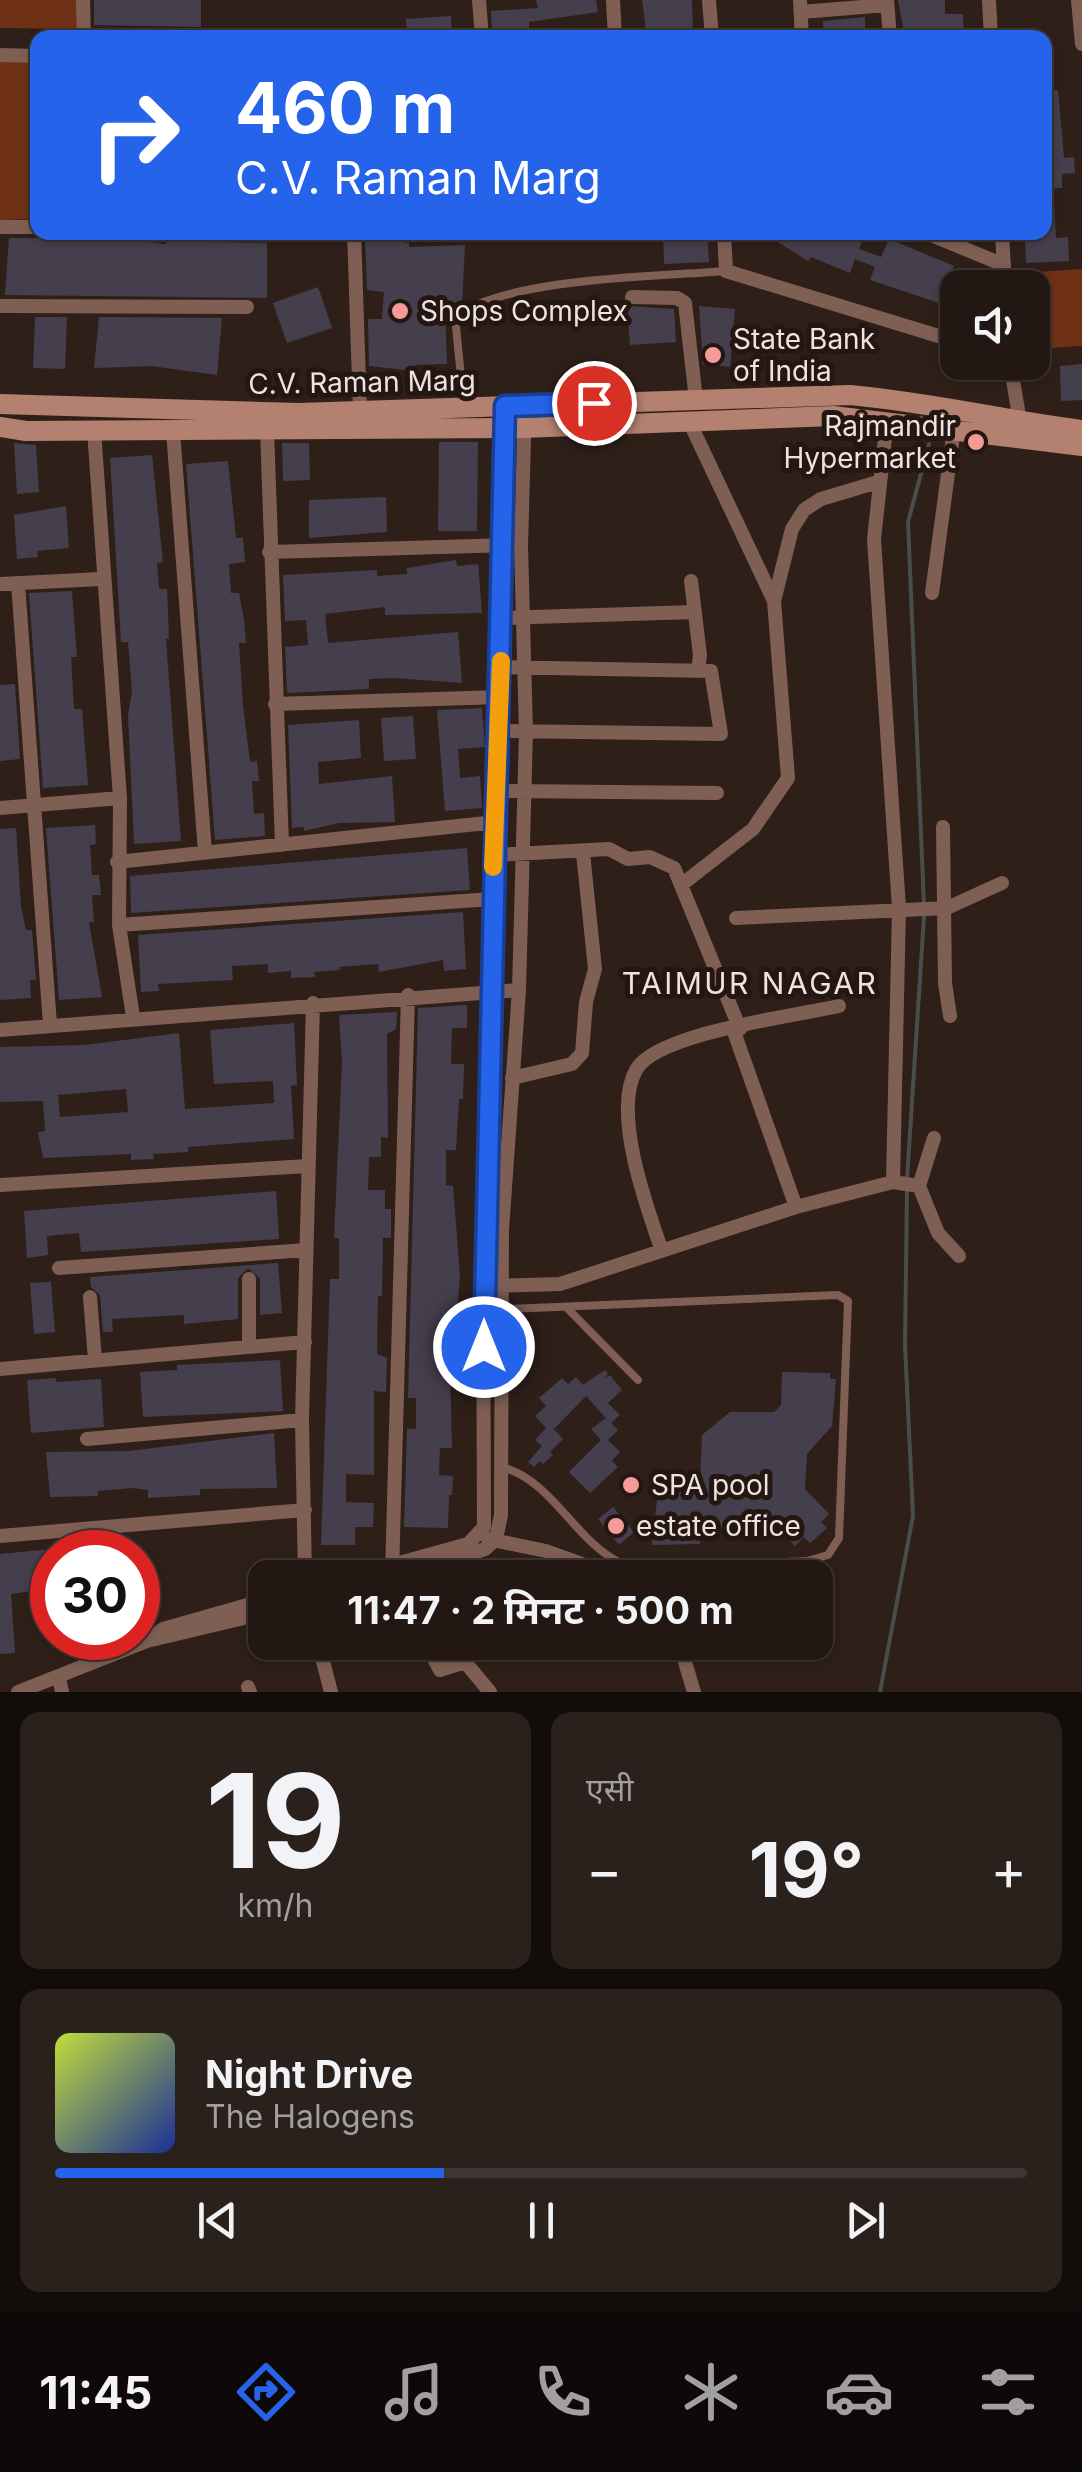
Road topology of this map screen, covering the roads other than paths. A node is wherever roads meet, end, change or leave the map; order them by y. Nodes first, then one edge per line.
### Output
1 (83, 0) edge
2 (480, 0) edge
3 (613, 0) edge
4 (709, 0) edge
5 (988, 0) edge
6 (1078, 0) edge
7 (887, 3) edge
8 (800, 6) edge
9 (84, 30) edge
10 (482, 30) edge
11 (615, 30) edge
12 (711, 30) edge
13 (889, 30) edge
14 (990, 30) edge
15 (1082, 44) edge
16 (0, 56) edge
17 (30, 56) edge
18 (0, 227) edge
19 (30, 227) edge
20 (354, 240) edge
21 (724, 240) edge
22 (944, 240) edge
23 (1002, 240) edge
24 (1004, 264) junction
25 (1004, 270) edge
26 (726, 271) junction
27 (632, 297) dead end
28 (0, 306) edge
29 (247, 307) dead end
30 (940, 336) edge
31 (1013, 380) edge
32 (696, 400) junction
33 (0, 404) edge
34 (464, 408) junction
35 (360, 411) junction
36 (514, 416) junction
37 (887, 420) junction
38 (689, 421) junction
39 (1020, 422) junction
40 (0, 427) edge
41 (94, 430) junction
42 (173, 430) junction
43 (954, 430) junction
44 (1082, 430) edge
45 (267, 431) junction
46 (1082, 446) edge
47 (878, 482) junction
48 (504, 545) junction
49 (521, 546) junction
50 (270, 552) junction
51 (102, 580) junction
52 (691, 581) dead end
53 (18, 583) junction
54 (0, 584) edge
55 (932, 593) dead end
56 (774, 601) junction
57 (695, 612) junction
58 (525, 616) junction
59 (502, 618) junction
60 (501, 667) junction
61 (526, 668) junction
62 (698, 671) junction
63 (501, 697) junction
64 (275, 704) junction
65 (499, 731) junction
66 (526, 732) junction
67 (497, 791) junction
68 (523, 791) junction
69 (717, 794) dead end
70 (120, 798) junction
71 (34, 806) junction
72 (0, 808) edge
73 (496, 822) junction
74 (943, 827) dead end
75 (282, 845) junction
76 (205, 852) junction
77 (583, 852) junction
78 (522, 854) junction
79 (494, 855) junction
80 (117, 862) junction
81 (1002, 883) dead end
82 (681, 886) junction
83 (492, 899) junction
84 (900, 908) junction
85 (932, 908) junction
86 (736, 918) dead end
87 (119, 925) junction
88 (489, 989) junction
89 (519, 990) junction
90 (408, 995) junction
91 (313, 1003) junction
92 (839, 1006) dead end
93 (950, 1016) dead end
94 (133, 1017) junction
95 (50, 1025) junction
96 (737, 1029) junction
97 (0, 1030) edge
98 (512, 1078) junction
99 (934, 1138) dead end
100 (308, 1166) junction
101 (0, 1185) edge
102 (905, 1185) junction
103 (796, 1206) junction
104 (306, 1250) junction
105 (662, 1251) junction
106 (959, 1256) dead end
107 (59, 1268) dead end
108 (249, 1279) dead end
109 (484, 1286) junction
110 (502, 1286) junction
111 (90, 1297) dead end
112 (566, 1307) junction
113 (501, 1309) junction
114 (484, 1310) junction
115 (304, 1342) junction
116 (249, 1346) junction
117 (94, 1360) junction
118 (0, 1369) edge
119 (638, 1380) dead end
120 (302, 1420) junction
121 (87, 1439) dead end
122 (501, 1466) junction
123 (305, 1510) junction
124 (0, 1536) edge
125 (486, 1539) junction
126 (305, 1560) edge
127 (394, 1560) edge
128 (459, 1560) edge
129 (569, 1560) edge
130 (248, 1605) edge
131 (248, 1617) edge
132 (160, 1630) edge
133 (160, 1638) edge
134 (109, 1660) edge
135 (323, 1660) edge
136 (435, 1660) edge
137 (684, 1660) edge
138 (61, 1684) edge
139 (18, 1692) edge
140 (332, 1692) edge
141 (490, 1692) edge
142 (694, 1692) edge

1 - 9 street
2 - 10 street
3 - 11 street
4 - 12 street
5 - 14 street
6 - 15 street
7 - 8 street
7 - 13 street
16 - 17 street
18 - 19 street
20 - 35 street
21 - 26 street
22 - 24 street
23 - 24 street
24 - 25 street
26 - 30 street
26 - 34 lane
27 - 32 street
28 - 29 street
31 - 39 street
32 - 36 main road, C.V. Raman Marg
32 - 39 main road, C.V. Raman Marg
33 - 35 main road, C.V. Raman Marg
34 - 35 main road, C.V. Raman Marg
34 - 36 main road, C.V. Raman Marg
36 - 38 main road, C.V. Raman Marg
36 - 45 main road, C.V. Raman Marg
36 - 48 street
36 - 49 street
37 - 38 main road, C.V. Raman Marg
37 - 43 main road, C.V. Raman Marg
37 - 47 street
38 - 56 street
39 - 44 main road, C.V. Raman Marg
40 - 41 main road, C.V. Raman Marg
41 - 42 main road, C.V. Raman Marg
41 - 51 street
42 - 45 main road, C.V. Raman Marg
42 - 76 street
43 - 46 main road, C.V. Raman Marg
43 - 55 street
45 - 50 street
47 - 56 street
47 - 84 street
48 - 49 street
48 - 50 street
48 - 59 street
49 - 58 street
50 - 64 street
51 - 53 street
51 - 70 street
52 - 57 street
53 - 54 street
53 - 71 street
56 - 82 street
57 - 58 street
57 - 62 street
58 - 59 street
58 - 61 street
59 - 60 street
60 - 61 street
60 - 63 street
61 - 62 street
61 - 66 street
62 - 66 street
63 - 64 street
63 - 65 street
64 - 75 street
65 - 66 street
65 - 67 street
66 - 68 street
67 - 68 street
67 - 73 street
68 - 69 street
68 - 78 street
70 - 71 street
70 - 80 street
71 - 72 street
71 - 95 street
73 - 75 street
73 - 79 street
74 - 85 street
75 - 76 street
76 - 80 street
77 - 78 street
77 - 82 street
77 - 98 street
78 - 79 street
78 - 89 street
79 - 83 street
80 - 87 street
81 - 85 street
82 - 96 street
83 - 87 street
83 - 88 street
84 - 85 street
84 - 86 street
84 - 102 street
85 - 93 street
87 - 94 street
88 - 89 street
88 - 90 street
88 - 109 street
89 - 98 street
90 - 91 street
90 - 127 street
91 - 94 street
91 - 100 street
92 - 96 street
94 - 95 street
95 - 97 street
96 - 103 street
96 - 105 street
98 - 110 street
99 - 102 street
100 - 101 street
100 - 104 street
102 - 103 street
102 - 106 street
103 - 105 street
104 - 107 street
104 - 115 street
105 - 110 street
108 - 116 street
109 - 110 street
109 - 114 street
110 - 113 street
111 - 117 street
112 - 113 lane
112 - 119 lane
112 - 122 lane
113 - 114 lane
113 - 122 street
114 - 125 street
115 - 116 street
115 - 120 street
116 - 117 street
117 - 118 street
120 - 121 street
120 - 123 street
122 - 125 street
123 - 124 street
123 - 126 street
125 - 128 street
125 - 129 street
130 - 132 street
131 - 133 street
134 - 138 street
135 - 140 street
136 - 141 street
137 - 142 street
138 - 139 street

